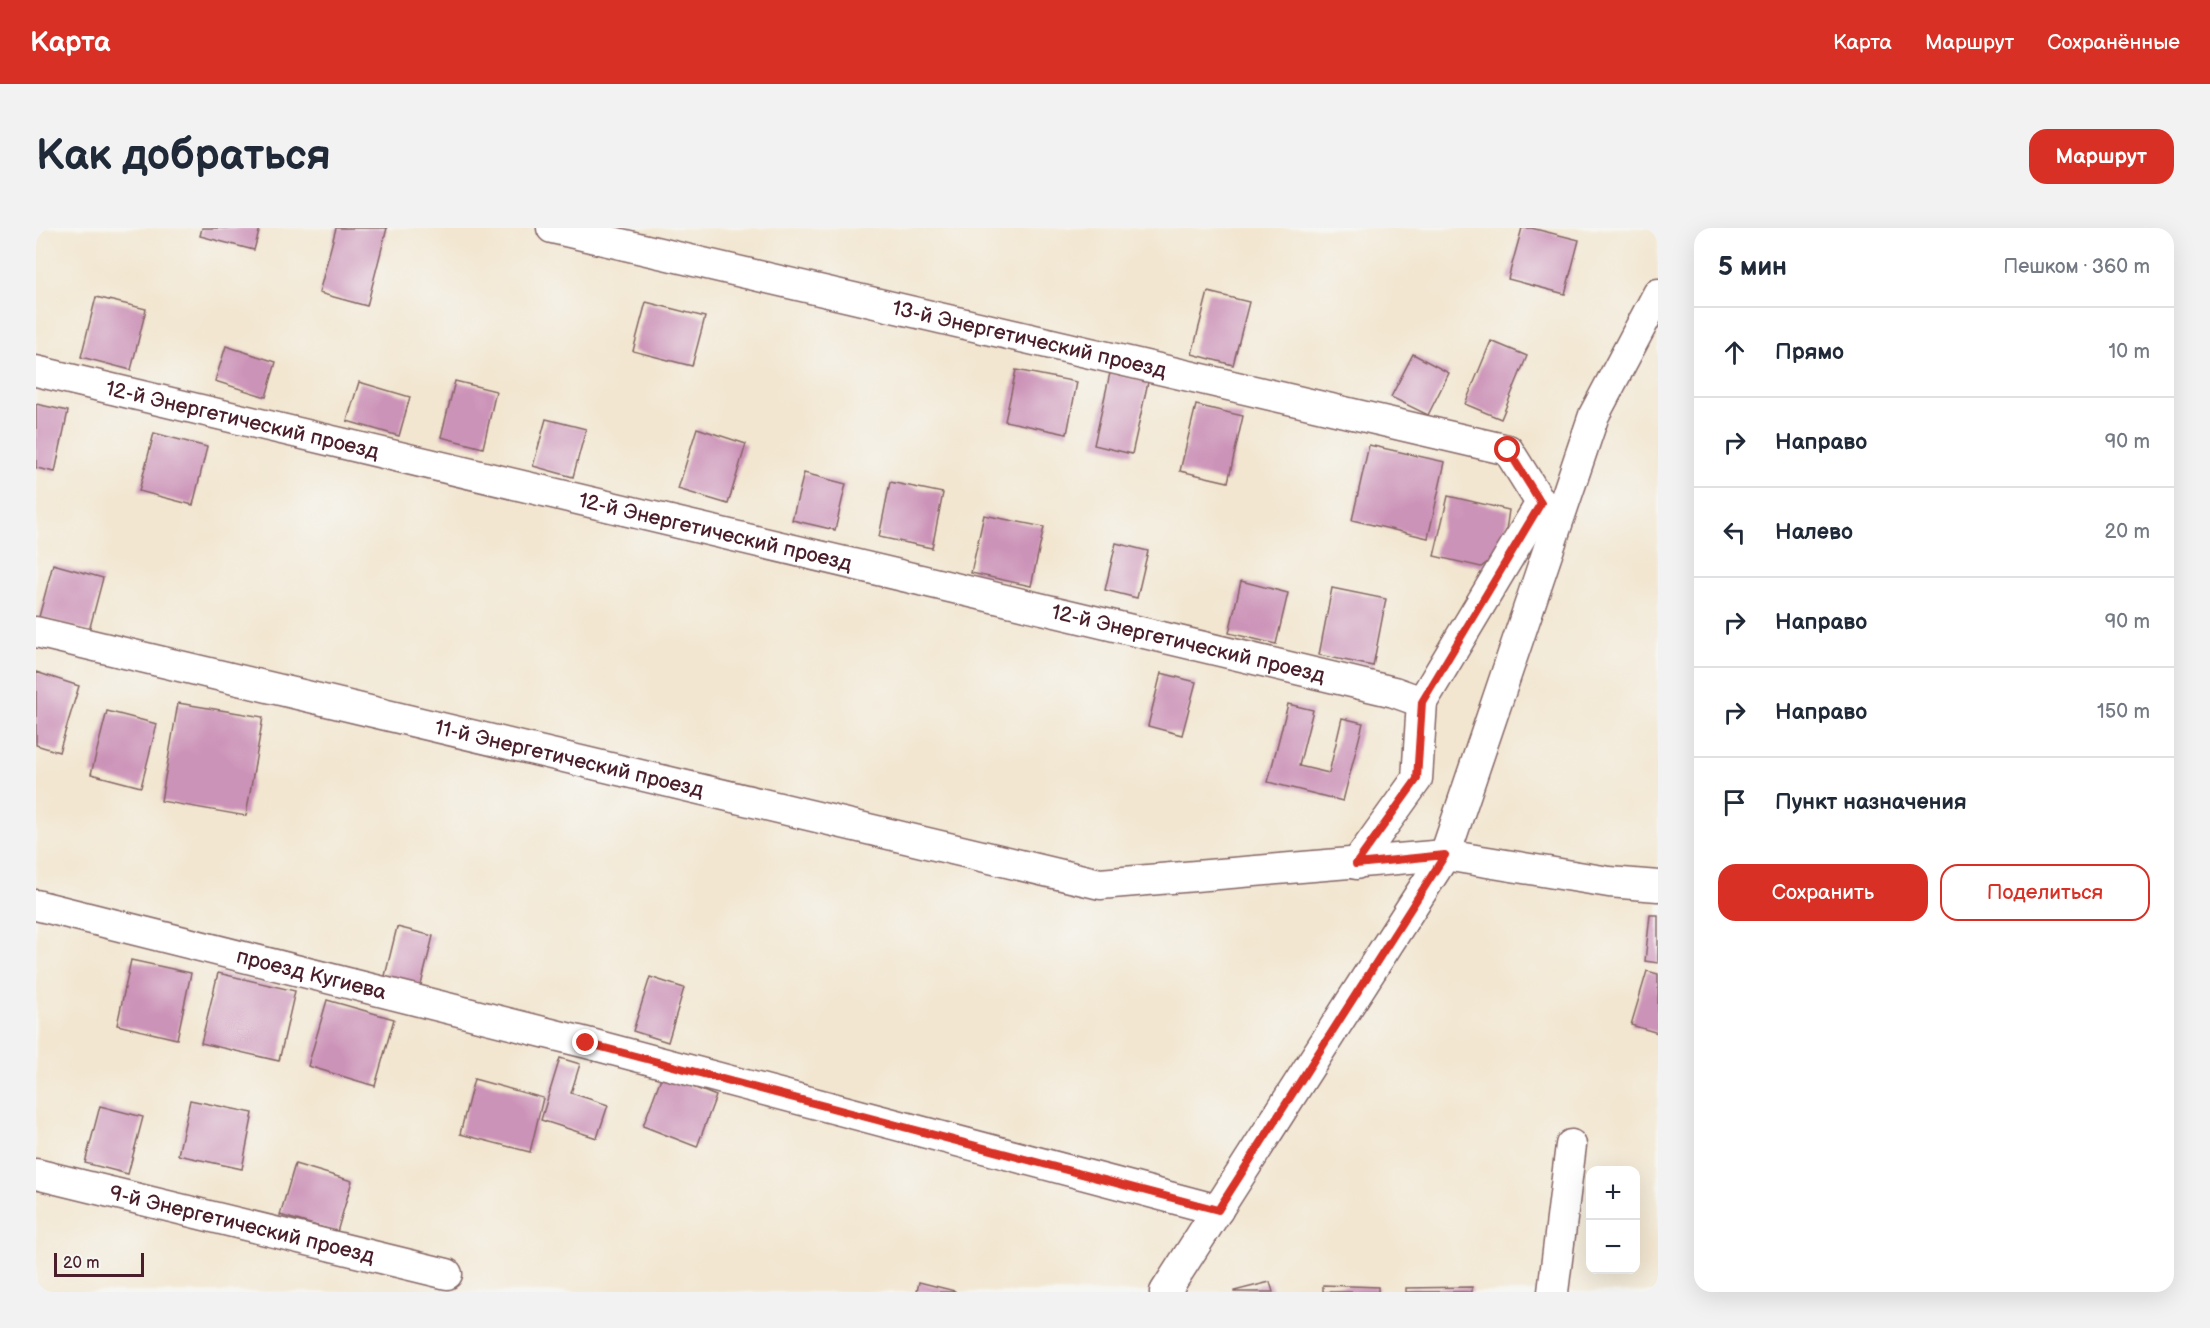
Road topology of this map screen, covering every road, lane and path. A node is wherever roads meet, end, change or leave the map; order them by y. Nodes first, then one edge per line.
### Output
1 (552, 228) edge
2 (1658, 294) edge
3 (36, 370) edge
4 (1594, 415) junction
5 (1541, 503) junction
6 (36, 632) edge
7 (1422, 702) junction
8 (1445, 855) junction
9 (1356, 864) junction
10 (1658, 886) edge
11 (36, 905) edge
12 (1572, 1146) dead end
13 (36, 1174) edge
14 (1218, 1210) junction
15 (447, 1274) dead end
16 (1165, 1292) edge
17 (1553, 1292) edge

1 - 5 street, 13-й Энергетический проезд
2 - 4 street
3 - 7 street, 12-й Энергетический проезд
4 - 5 street
4 - 8 street
5 - 7 street
6 - 9 street, 11-й Энергетический проезд
7 - 9 street
8 - 9 street, 11-й Энергетический проезд
8 - 10 street, 11-й Энергетический проезд
8 - 14 street
11 - 14 street, проезд Кугиева
12 - 17 street
13 - 15 street, 9-й Энергетический проезд
14 - 16 street

